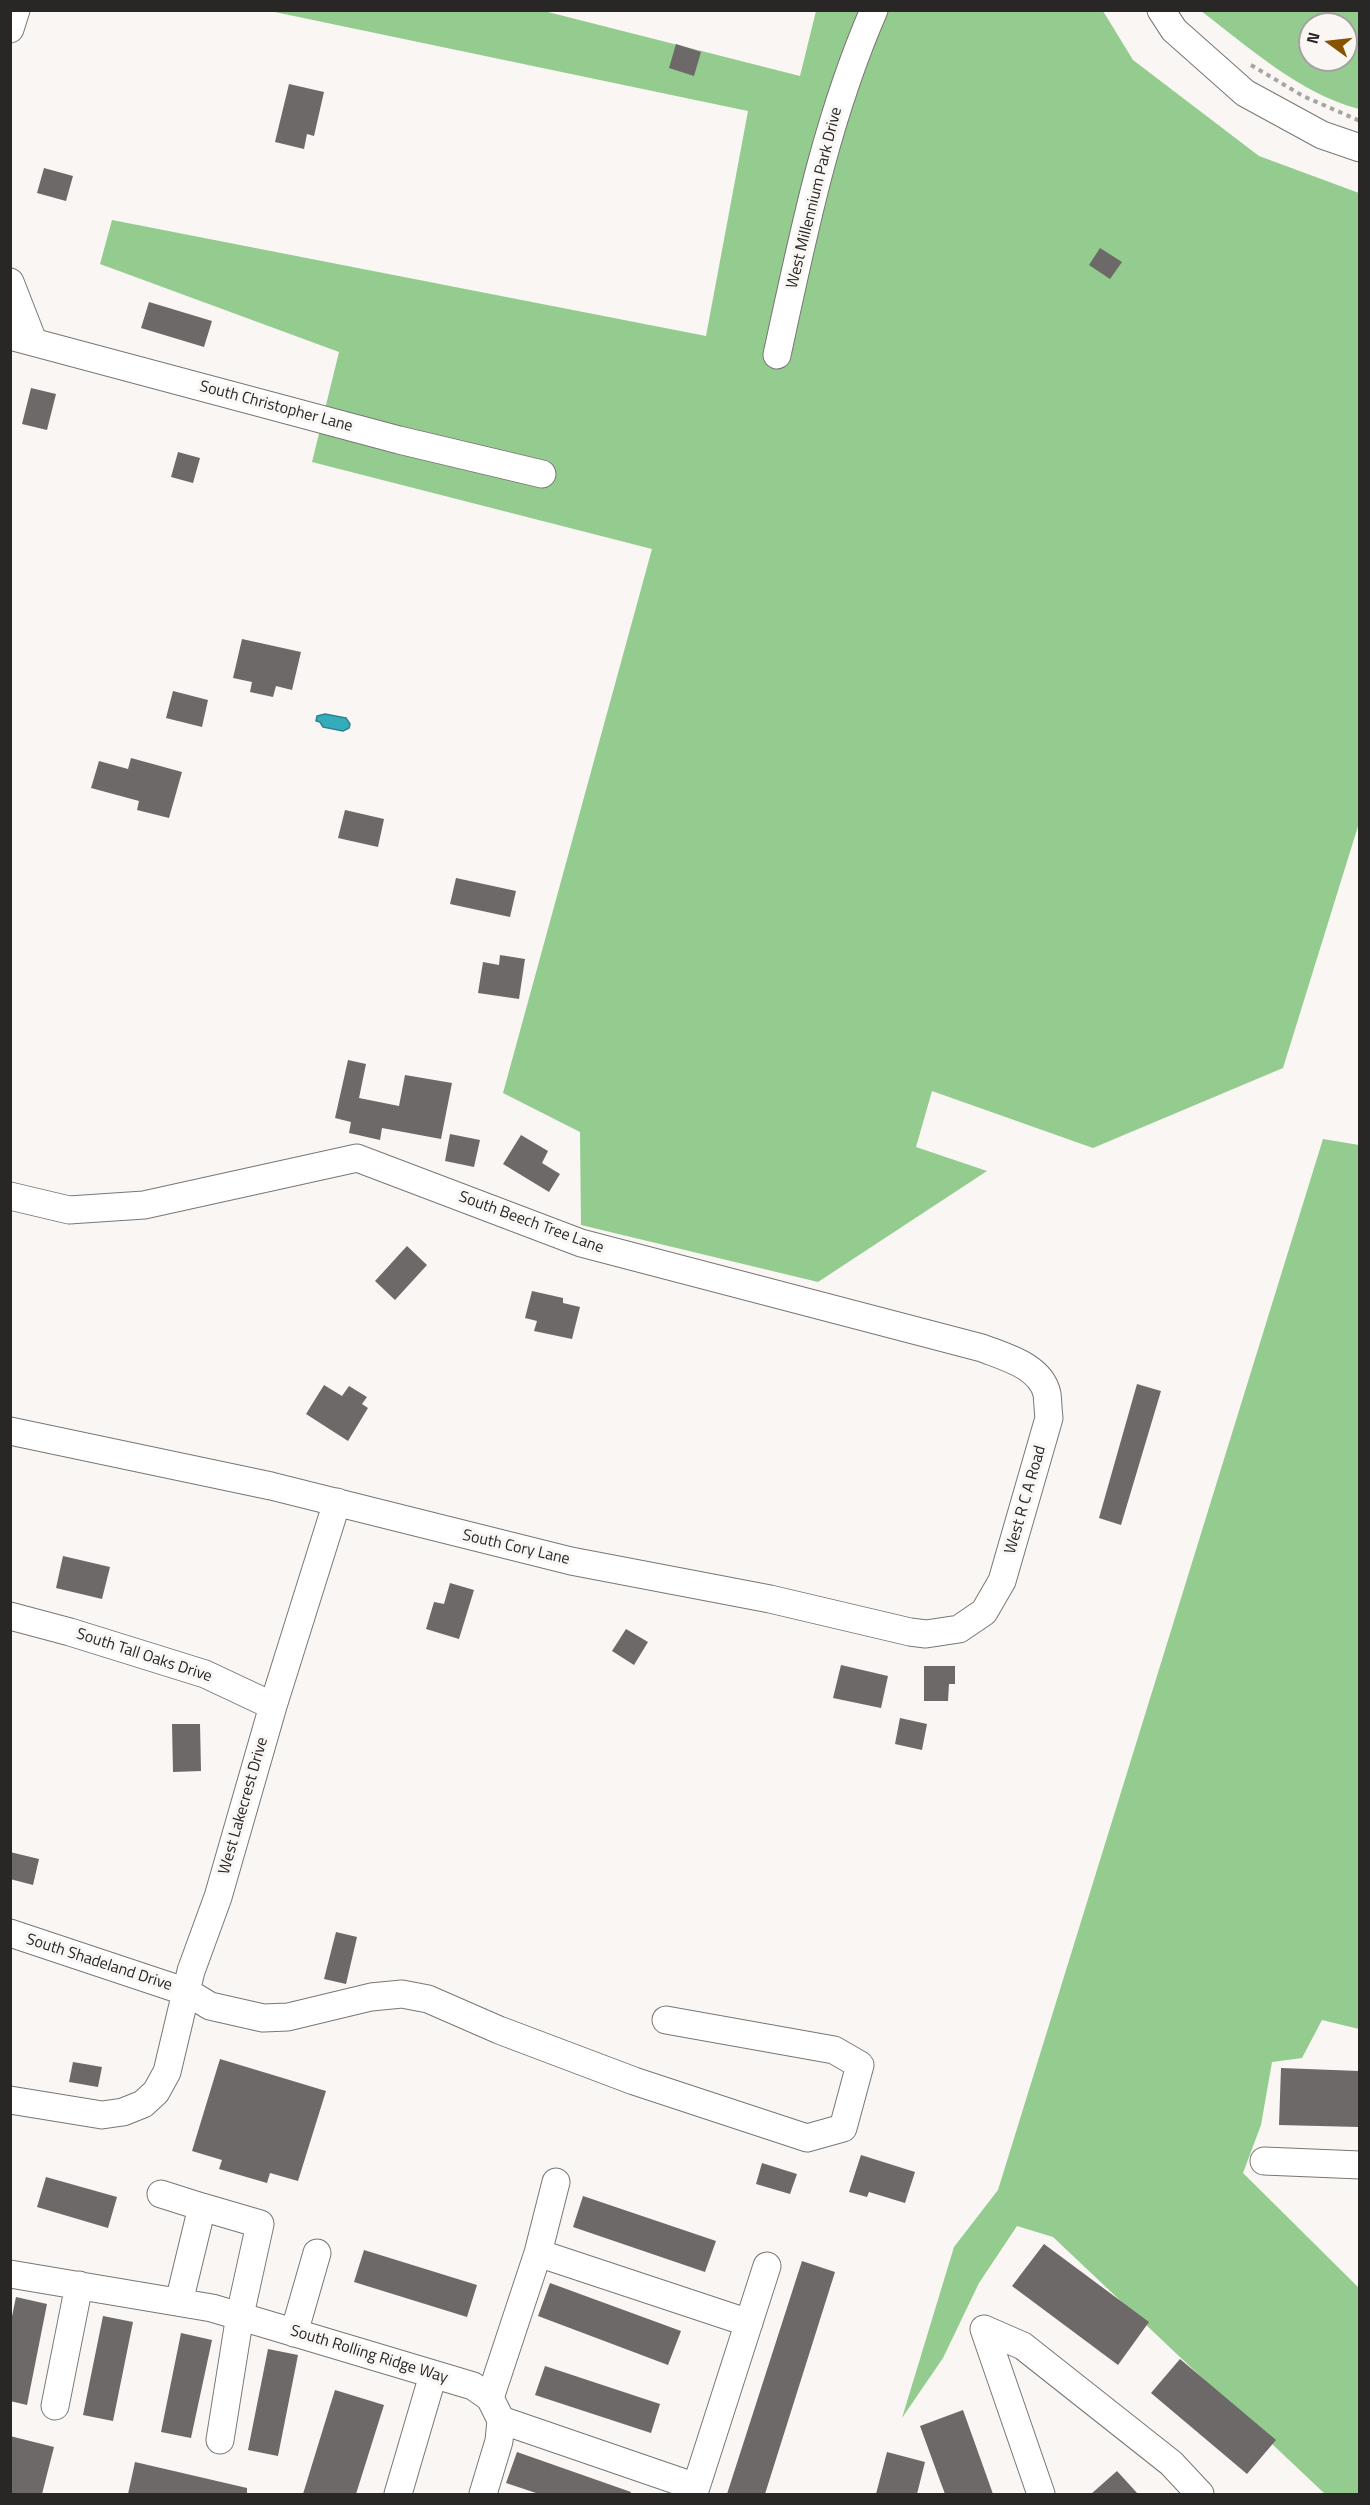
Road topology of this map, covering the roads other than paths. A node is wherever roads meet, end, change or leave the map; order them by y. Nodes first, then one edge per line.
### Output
1 (16, 10) edge
2 (874, 10) edge
3 (1161, 10) edge
4 (10, 29) edge
5 (1359, 148) edge
6 (10, 282) edge
7 (22, 339) edge
8 (777, 355) dead end
9 (542, 474) dead end
10 (10, 1196) edge
11 (1049, 1418) joint
12 (10, 1431) edge
13 (337, 1502) junction
14 (1002, 1581) joint
15 (10, 1616) edge
16 (273, 1706) junction
17 (10, 1933) edge
18 (187, 1992) junction
19 (666, 2020) dead end
20 (10, 2100) edge
21 (1264, 2161) dead end
22 (1359, 2165) edge
23 (556, 2182) dead end
24 (161, 2194) dead end
25 (202, 2207) junction
26 (317, 2253) dead end
27 (538, 2253) junction
28 (768, 2266) dead end
29 (10, 2274) edge
30 (79, 2285) junction
31 (179, 2302) junction
32 (240, 2315) junction
33 (749, 2323) junction
34 (294, 2333) junction
35 (433, 2375) junction
36 (55, 2406) dead end
37 (495, 2409) junction
38 (220, 2440) dead end
39 (695, 2491) edge
40 (398, 2494) edge
41 (483, 2494) edge
42 (1041, 2494) edge
43 (1200, 2494) edge

1 - 4 street
2 - 8 street, West Millennium Park Drive
3 - 5 street
6 - 7 street
7 - 9 street, South Christopher Lane
10 - 11 street, South Beech Tree Lane
11 - 14 street, West R C A Road
12 - 13 street, South Cory Lane
13 - 14 street, South Cory Lane
13 - 16 street, West Lakecrest Drive
15 - 16 street, South Tall Oaks Drive
16 - 18 street, West Lakecrest Drive
17 - 18 street, South Shadeland Drive
18 - 19 street, South Shadeland Drive
18 - 20 street, West Lakecrest Drive
21 - 22 street
23 - 27 street
24 - 25 street
25 - 31 street
25 - 32 street
26 - 34 street
27 - 33 street
27 - 37 street
28 - 33 street
29 - 30 street, South Rolling Ridge Way
30 - 31 street, South Rolling Ridge Way
30 - 36 street
31 - 32 street, South Rolling Ridge Way
32 - 34 street, South Rolling Ridge Way
32 - 38 street
33 - 39 street
34 - 35 street, South Rolling Ridge Way
35 - 37 street, South Rolling Ridge Way
35 - 40 street
37 - 39 street, South Rolling Ridge Way
37 - 41 street
42 - 43 street

